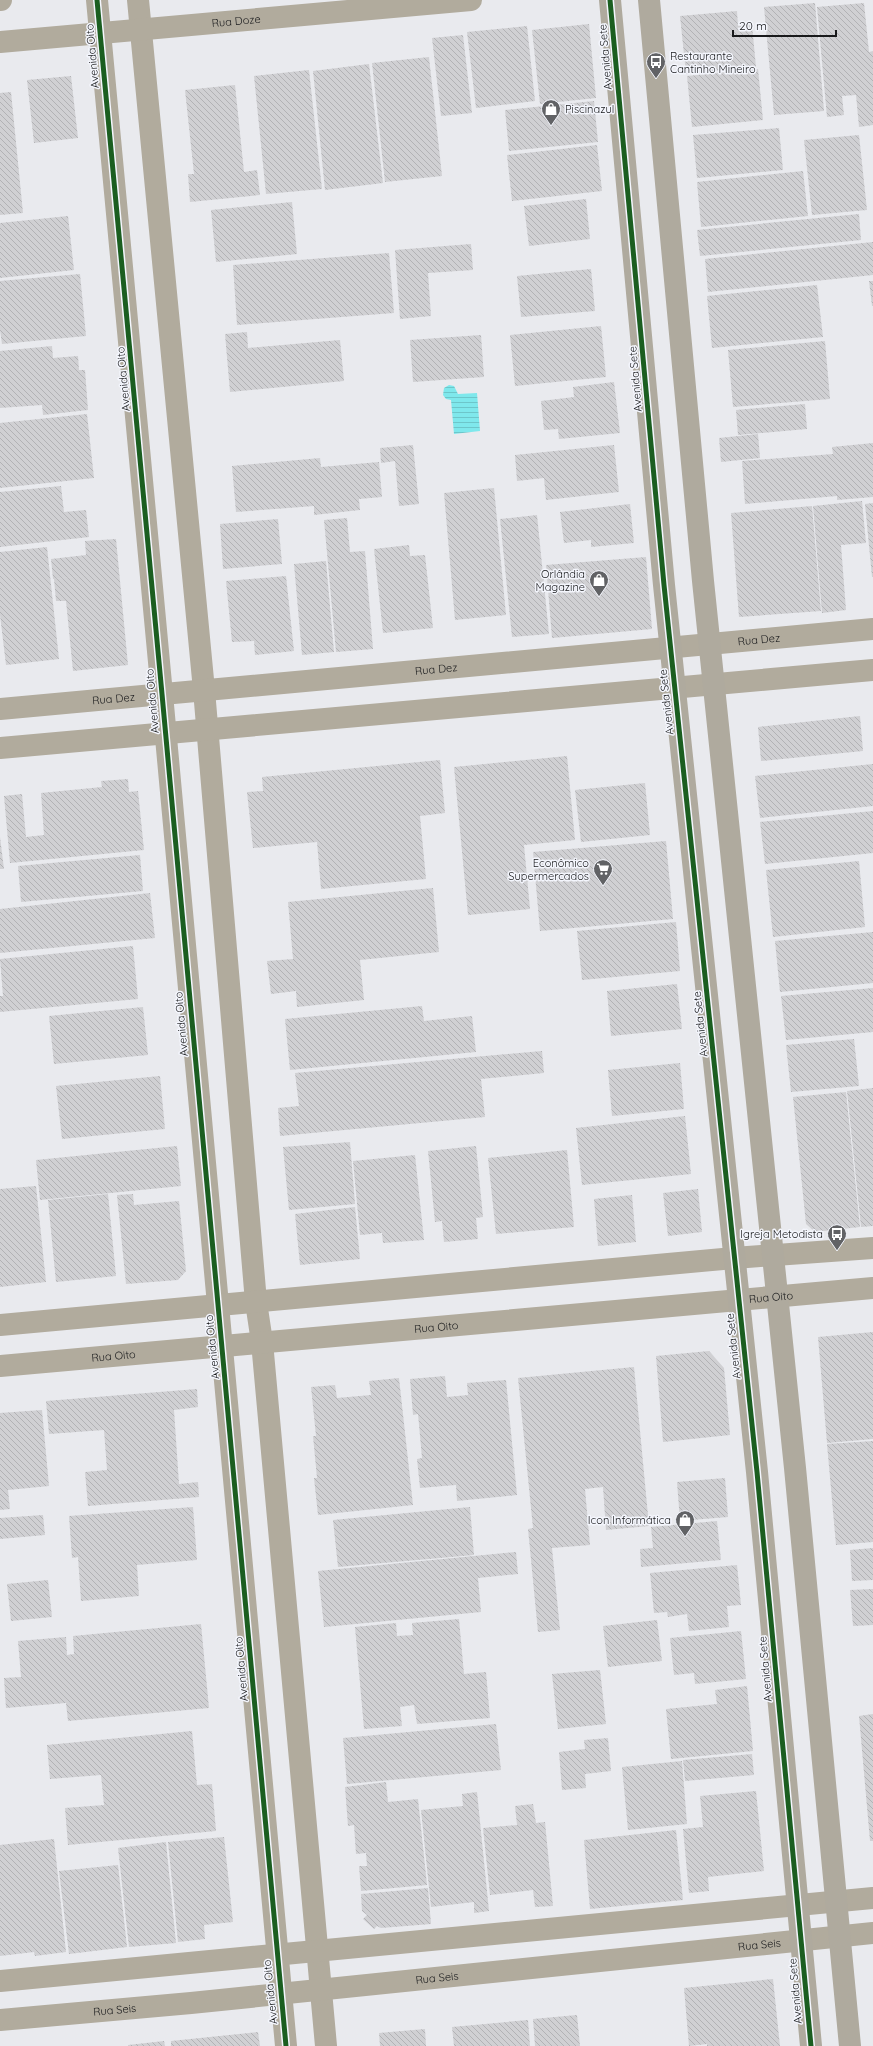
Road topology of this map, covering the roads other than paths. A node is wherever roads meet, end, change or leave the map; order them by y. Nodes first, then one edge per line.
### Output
1 (97, 0) edge
2 (138, 0) edge
3 (472, 0) edge
4 (610, 0) edge
5 (649, 0) edge
6 (141, 30) junction
7 (100, 33) junction
8 (0, 42) edge
9 (873, 629) edge
10 (709, 644) junction
11 (671, 647) junction
12 (873, 670) edge
13 (714, 685) junction
14 (675, 688) junction
15 (204, 690) junction
16 (162, 694) junction
17 (0, 709) edge
18 (207, 730) junction
19 (165, 734) junction
20 (0, 748) edge
21 (873, 1248) edge
22 (773, 1255) junction
23 (734, 1258) junction
24 (873, 1288) edge
25 (778, 1296) junction
26 (738, 1299) junction
27 (256, 1302) junction
28 (217, 1305) junction
29 (0, 1325) edge
30 (262, 1342) junction
31 (222, 1346) junction
32 (0, 1366) edge
33 (873, 1898) edge
34 (836, 1902) junction
35 (797, 1904) junction
36 (873, 1932) edge
37 (839, 1936) junction
38 (801, 1940) junction
39 (318, 1951) junction
40 (276, 1955) junction
41 (0, 1981) edge
42 (321, 1990) junction
43 (280, 1994) junction
44 (0, 2020) edge
45 (286, 2046) edge
46 (326, 2046) edge
47 (811, 2046) edge
48 (850, 2046) edge

1 - 7 street, Avenida Oito
2 - 6 street
3 - 6 street, Rua Doze
4 - 11 street, Avenida Sete
5 - 10 street
6 - 7 street, Rua Doze
6 - 15 street
7 - 8 street, Rua Doze
7 - 16 street, Avenida Oito
9 - 10 street, Rua Dez
10 - 11 street, Rua Dez
10 - 13 street
11 - 14 street, Avenida Sete
11 - 15 street, Rua Dez
12 - 13 street
13 - 14 street
13 - 22 street
14 - 18 street
14 - 23 street, Avenida Sete
15 - 16 street, Rua Dez
15 - 18 street
16 - 17 street, Rua Dez
16 - 19 street, Avenida Oito
18 - 19 street
18 - 27 street
19 - 20 street
19 - 28 street, Avenida Oito
21 - 22 street
22 - 23 street
22 - 25 street
23 - 26 street, Avenida Sete
23 - 27 street
24 - 25 street, Rua Oito
25 - 26 street, Rua Oito
25 - 34 street
26 - 30 street, Rua Oito
26 - 35 street, Avenida Sete
27 - 28 street
27 - 30 street
28 - 29 street
28 - 31 street, Avenida Oito
30 - 31 street, Rua Oito
30 - 39 street
31 - 32 street, Rua Oito
31 - 40 street, Avenida Oito
33 - 34 street
34 - 35 street
34 - 37 street
35 - 38 street, Avenida Sete
35 - 39 street
36 - 37 street, Rua Seis
37 - 38 street, Rua Seis
37 - 48 street
38 - 42 street, Rua Seis
38 - 47 street, Avenida Sete
39 - 40 street
39 - 42 street
40 - 41 street
40 - 43 street, Avenida Oito
42 - 43 street, Rua Seis
42 - 46 street
43 - 44 street, Rua Seis
43 - 45 street, Avenida Oito

